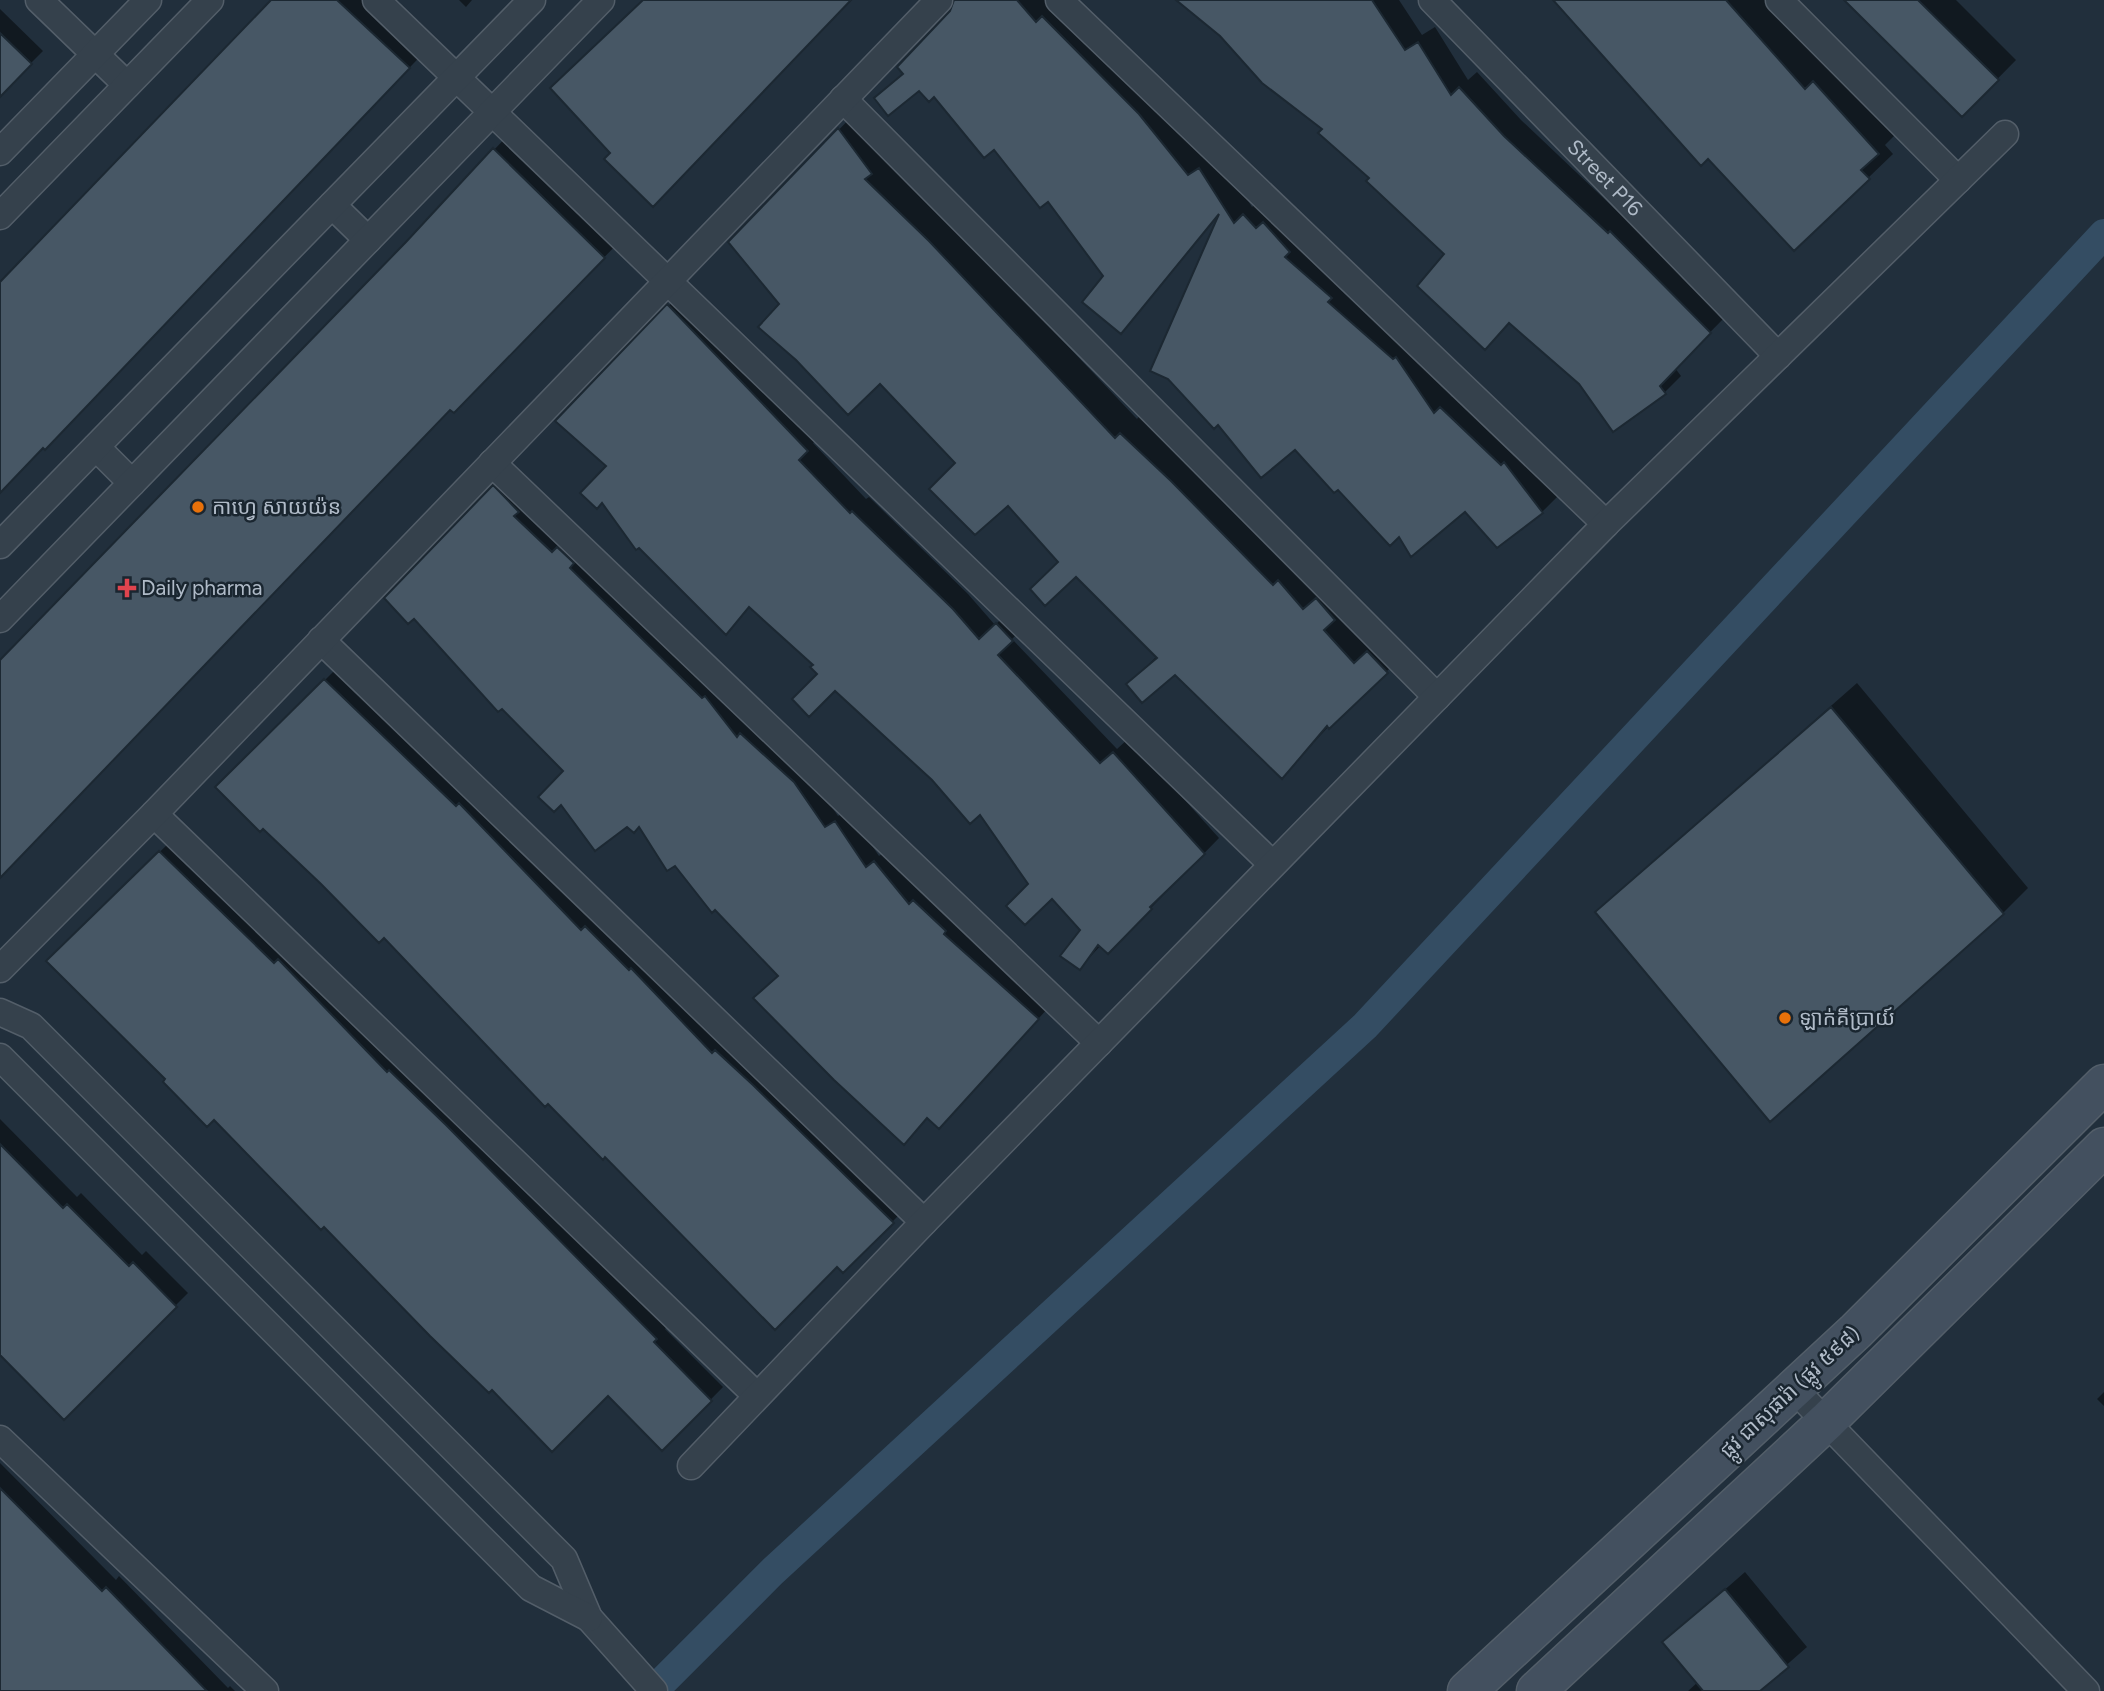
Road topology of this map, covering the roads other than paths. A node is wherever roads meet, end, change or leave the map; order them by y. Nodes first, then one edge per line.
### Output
1 (39, 0) edge
2 (148, 0) edge
3 (210, 0) edge
4 (376, 0) edge
5 (532, 0) edge
6 (600, 0) edge
7 (939, 0) edge
8 (1059, 0) edge
9 (1432, 0) edge
10 (1779, 0) edge
11 (95, 54) junction
12 (455, 79) junction
13 (127, 85) junction
14 (843, 99) junction
15 (491, 113) junction
16 (2005, 134) dead end
17 (0, 152) edge
18 (1958, 180) junction
19 (332, 205) junction
20 (0, 216) edge
21 (368, 240) junction
22 (668, 281) junction
23 (1778, 356) junction
24 (96, 447) junction
25 (492, 463) junction
26 (132, 483) junction
27 (1606, 524) junction
28 (0, 545) edge
29 (0, 619) edge
30 (321, 640) junction
31 (1437, 697) junction
32 (154, 814) junction
33 (1272, 864) junction
34 (0, 969) edge
35 (0, 1012) edge
36 (1099, 1043) junction
37 (0, 1057) edge
38 (2104, 1084) edge
39 (2062, 1125) junction
40 (2100, 1159) edge
41 (924, 1222) junction
42 (331, 1327) junction
43 (301, 1359) junction
44 (1794, 1389) junction
45 (756, 1395) junction
46 (1827, 1421) junction
47 (0, 1439) edge
48 (691, 1466) dead end
49 (481, 1476) junction
50 (451, 1509) junction
51 (589, 1618) junction
52 (265, 1691) edge
53 (654, 1691) edge
54 (1467, 1691) edge
55 (1536, 1691) edge
56 (2086, 1691) edge

1 - 11 street
2 - 11 street
3 - 13 street
4 - 12 street
5 - 12 street
6 - 15 street
7 - 14 street
8 - 27 street
9 - 23 street, Street P16
10 - 18 street
11 - 13 street
11 - 17 street
12 - 15 street
12 - 19 street
13 - 20 street
14 - 22 street
14 - 31 street
15 - 21 street
15 - 22 street
16 - 18 street
18 - 23 street
19 - 21 street
19 - 24 street
21 - 26 street
22 - 25 street
22 - 33 street
23 - 27 street
24 - 26 street
24 - 28 street
25 - 30 street
25 - 36 street
26 - 29 street
27 - 31 street
30 - 32 street
30 - 41 street
31 - 33 street
32 - 34 street
32 - 45 street
33 - 36 street
35 - 42 street
36 - 41 street
37 - 43 street
38 - 39 main road, ផ្លូវ ជាសុផារ៉ា (ផ្លូវ ៥៩៨)
39 - 40 street
39 - 44 main road, ផ្លូវ ជាសុផារ៉ា (ផ្លូវ ៥៩៨)
40 - 46 main road
41 - 45 street
42 - 43 street
42 - 49 street
43 - 50 street
44 - 46 street
44 - 54 main road, ផ្លូវ ជាសុផារ៉ា (ផ្លូវ ៥៩៨)
45 - 48 street
46 - 55 main road
46 - 56 street
47 - 52 street
49 - 50 street
49 - 51 street
50 - 51 street
51 - 53 street

